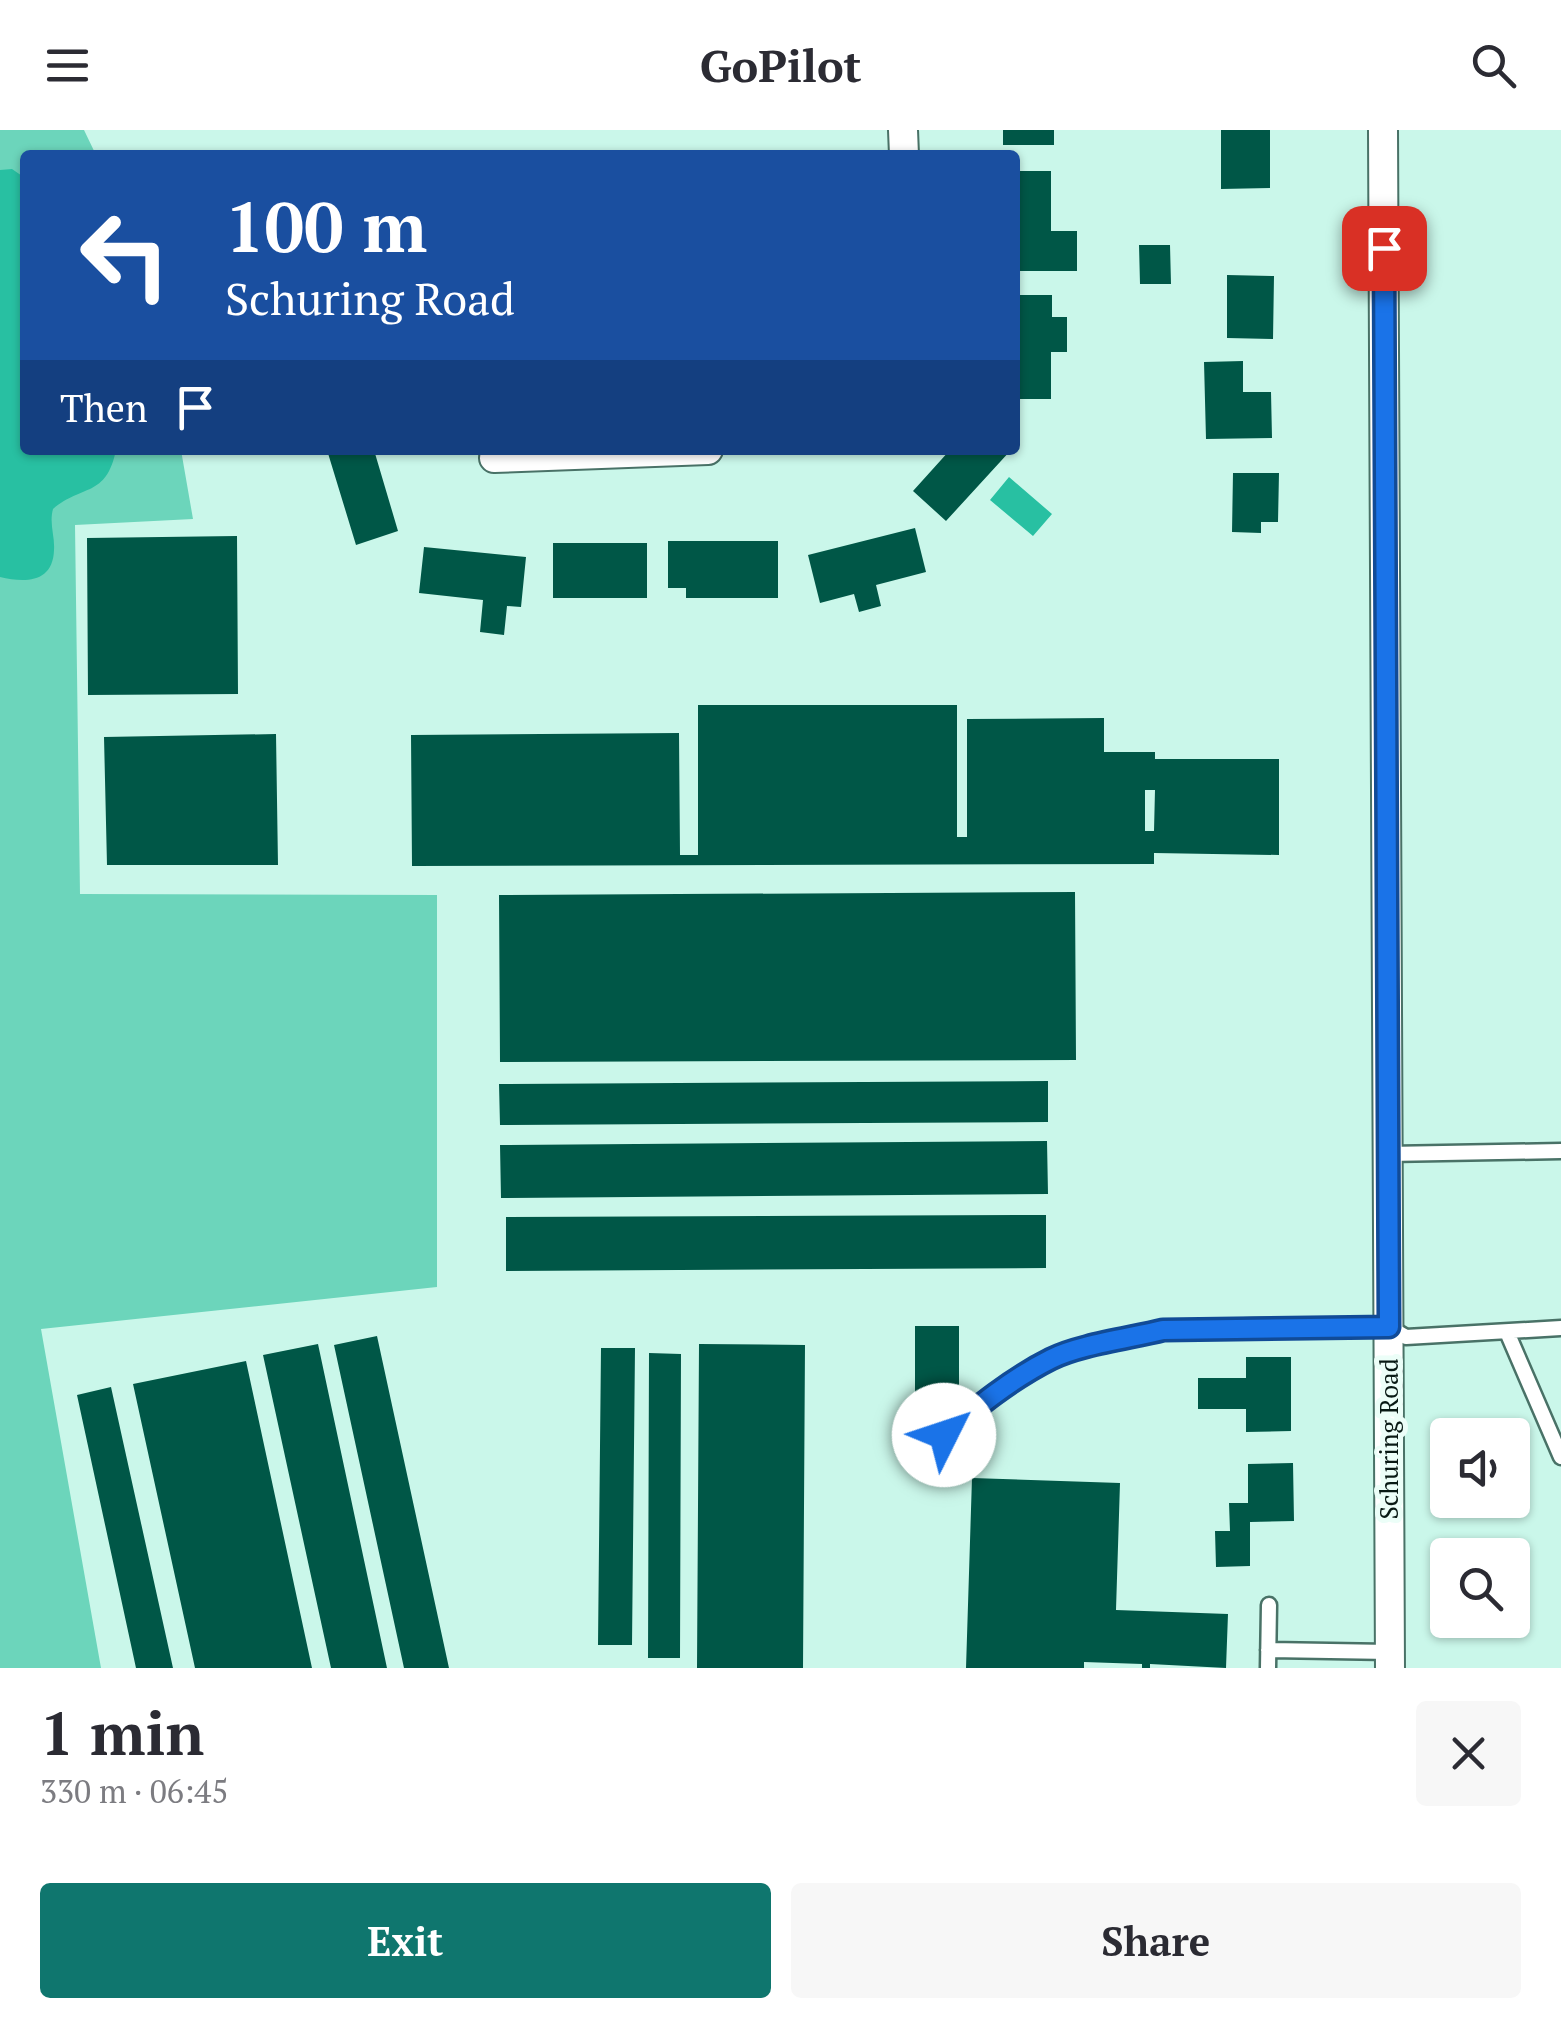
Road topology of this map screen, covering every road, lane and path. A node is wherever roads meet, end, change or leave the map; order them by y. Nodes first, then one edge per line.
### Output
1 (1383, 130) edge
2 (574, 455) edge
3 (494, 458) dead end
4 (1561, 1151) edge
5 (1388, 1154) junction
6 (1389, 1327) junction
7 (1561, 1328) edge
8 (1506, 1332) junction
9 (944, 1435) dead end
10 (1561, 1457) edge
11 (1269, 1606) dead end
12 (1268, 1650) junction
13 (1390, 1660) edge
14 (1268, 1668) edge

1 - 5 street, Schuring Road
2 - 3 street
4 - 5 lane
5 - 6 street, Schuring Road
6 - 8 lane
6 - 9 lane
6 - 13 street, Schuring Road
7 - 8 lane
8 - 10 lane
11 - 12 lane
12 - 13 lane
12 - 14 lane

